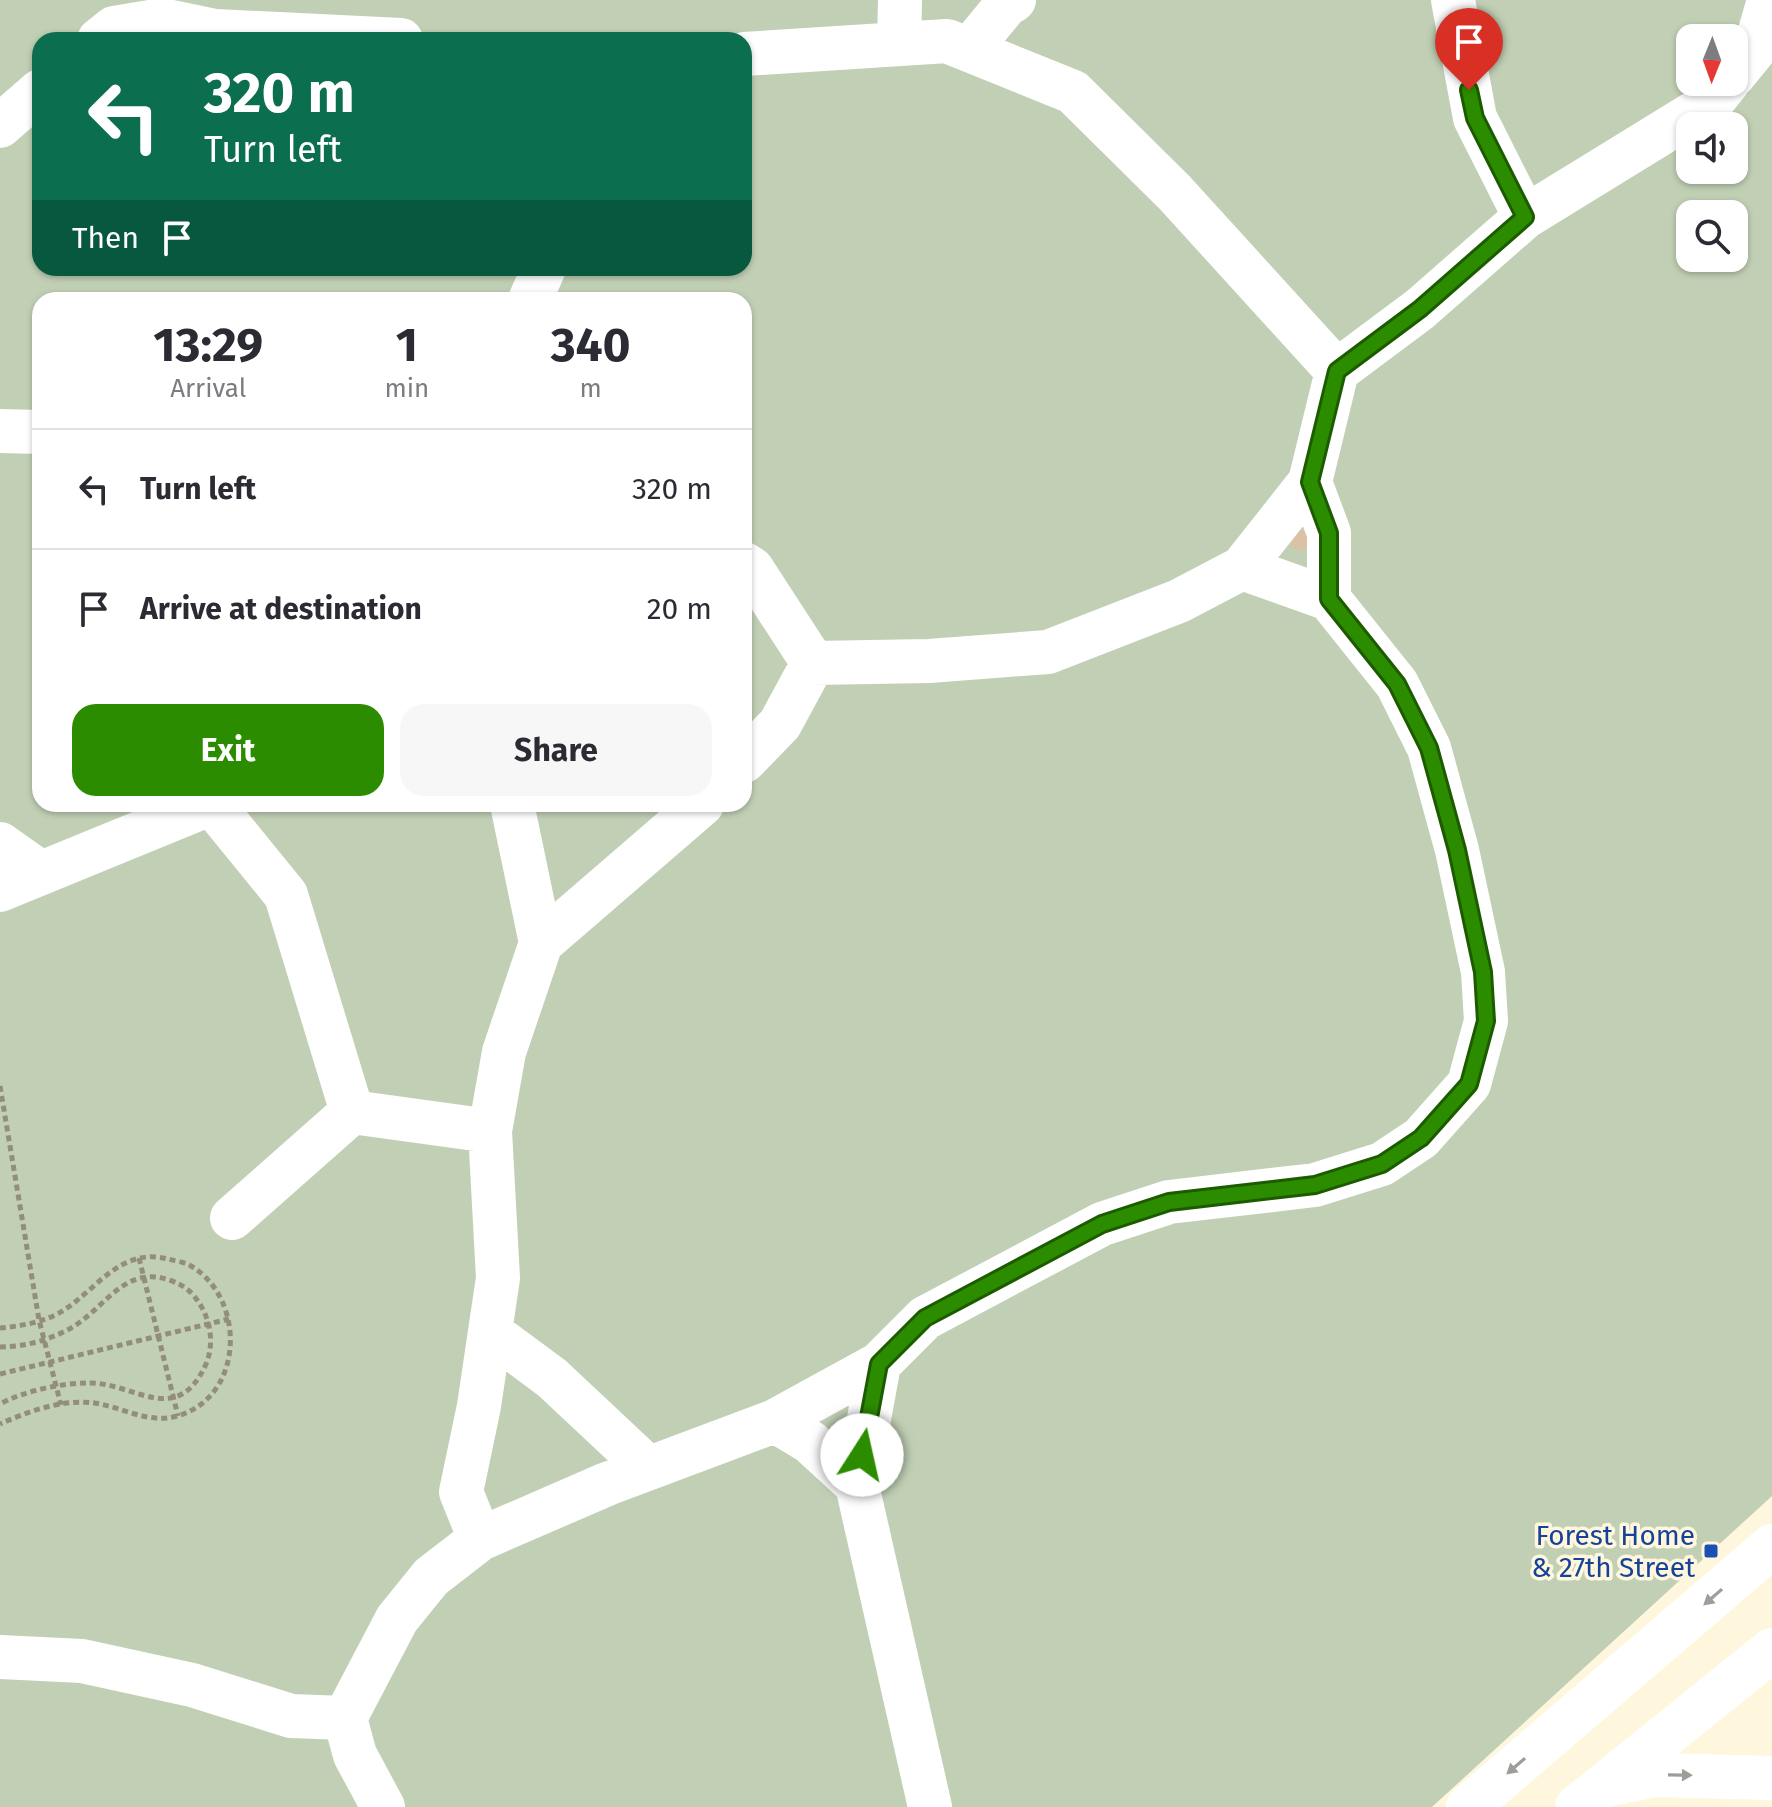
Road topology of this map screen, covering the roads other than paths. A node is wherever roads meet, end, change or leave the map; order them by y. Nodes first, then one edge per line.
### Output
1 (900, 0) edge
2 (1014, 0) edge
3 (1453, 0) edge
4 (1769, 0) edge
5 (162, 10) edge
6 (109, 32) edge
7 (236, 32) edge
8 (899, 44) junction
9 (969, 50) junction
10 (752, 53) edge
11 (1748, 58) edge
12 (1717, 96) edge
13 (32, 98) edge
14 (0, 126) edge
15 (1525, 217) junction
16 (1337, 371) junction
17 (0, 431) edge
18 (32, 432) edge
19 (1310, 482) junction
20 (1242, 568) junction
21 (752, 569) edge
22 (1329, 599) junction
23 (813, 663) junction
24 (752, 753) edge
25 (191, 812) edge
26 (218, 812) edge
27 (514, 812) edge
28 (693, 812) edge
29 (0, 844) edge
30 (41, 873) junction
31 (0, 890) edge
32 (541, 943) junction
33 (352, 1112) junction
34 (490, 1131) junction
35 (232, 1218) dead end
36 (490, 1332) junction
37 (879, 1364) junction
38 (775, 1421) junction
39 (648, 1468) junction
40 (857, 1485) junction
41 (480, 1539) junction
42 (1772, 1546) edge
43 (1772, 1650) edge
44 (0, 1657) edge
45 (345, 1718) junction
46 (1772, 1778) edge
47 (1590, 1796) edge
48 (383, 1807) edge
49 (930, 1807) edge
50 (1468, 1807) edge

1 - 8 main road
2 - 9 main road
3 - 15 main road
4 - 11 main road
5 - 6 main road
5 - 7 main road
8 - 9 main road
8 - 10 main road
9 - 16 main road
12 - 15 main road
13 - 14 main road
15 - 16 main road
16 - 19 main road
17 - 18 main road
19 - 20 main road
19 - 22 main road
20 - 22 main road
20 - 23 main road
21 - 23 main road
22 - 37 main road
23 - 24 main road
25 - 30 main road
26 - 33 main road
27 - 32 main road
28 - 32 main road
29 - 30 main road
30 - 31 main road
32 - 34 main road
33 - 34 main road
33 - 35 main road
34 - 36 main road
36 - 39 main road
36 - 41 main road
37 - 38 main road
37 - 40 main road
38 - 39 main road
38 - 40 main road
39 - 41 main road
40 - 49 main road
41 - 45 main road
42 -> 50 main road
43 - 47 main road
44 - 45 main road
45 - 48 main road
47 -> 46 main road

